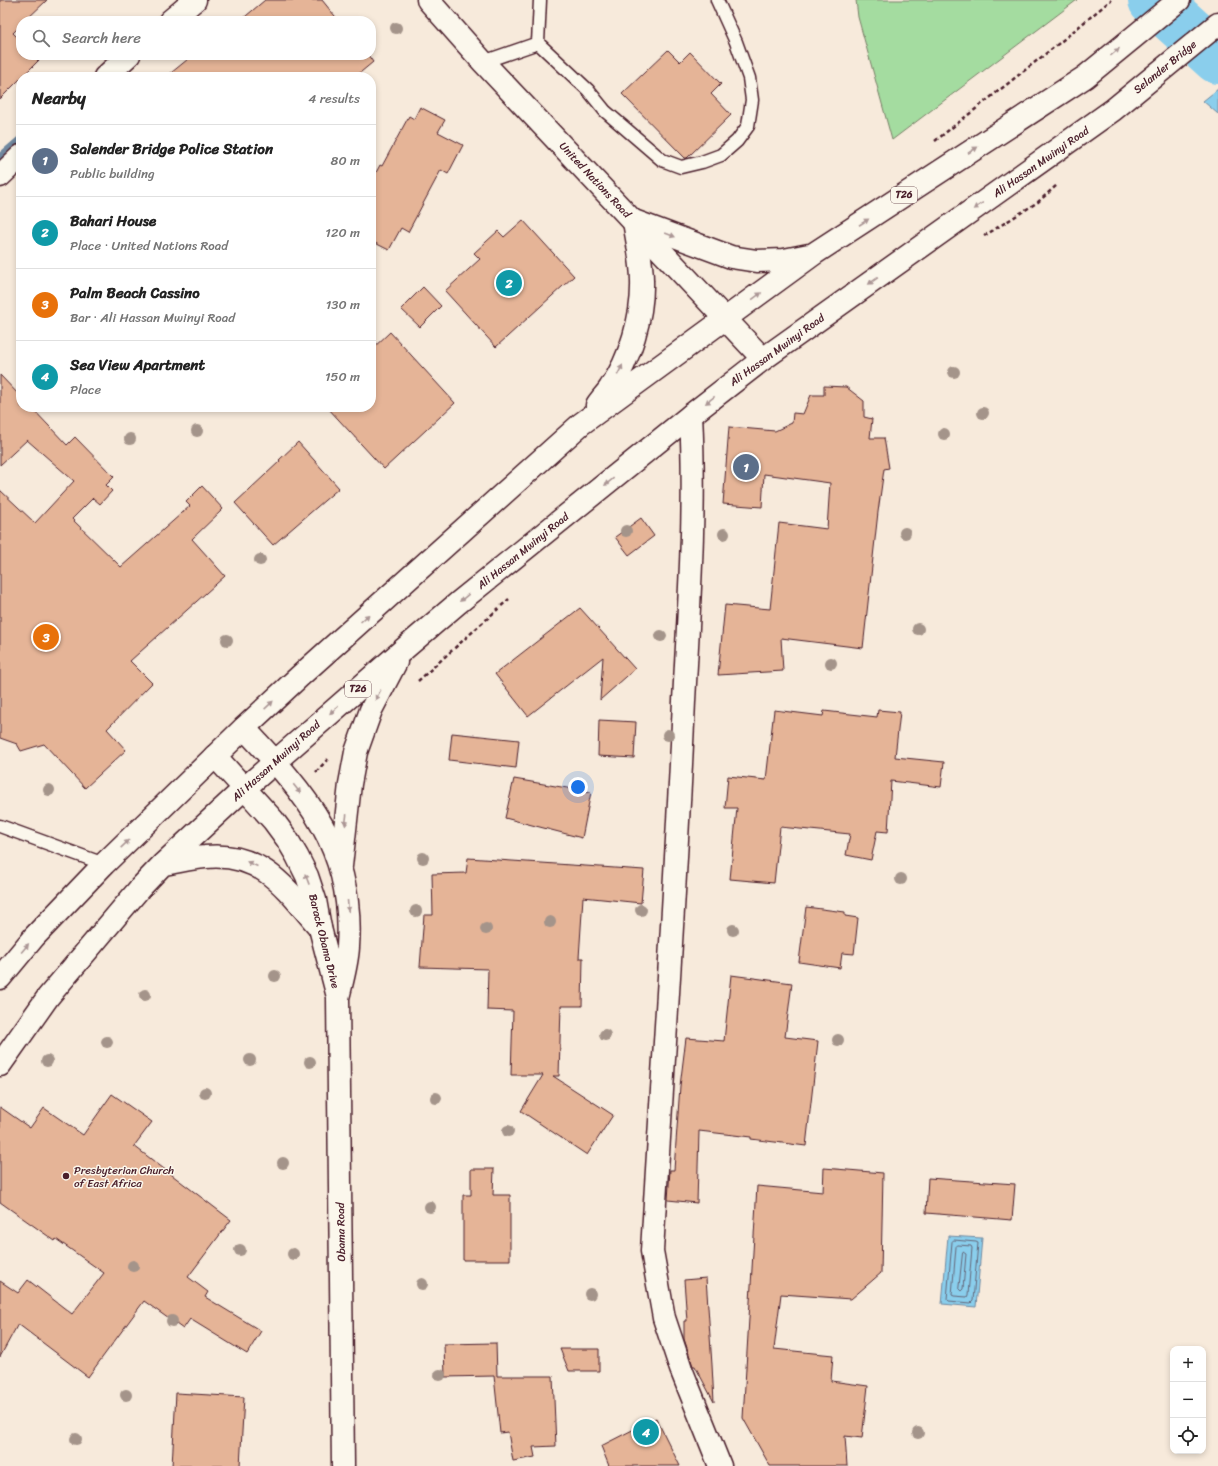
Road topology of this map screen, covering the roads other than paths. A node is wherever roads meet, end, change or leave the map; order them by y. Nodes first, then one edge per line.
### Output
1 (196, 0) edge
2 (428, 0) edge
3 (540, 0) edge
4 (718, 0) edge
5 (1178, 0) edge
6 (176, 16) edge
7 (1218, 24) edge
8 (538, 43) junction
9 (124, 60) edge
10 (483, 62) junction
11 (110, 72) edge
12 (1113, 110) joint
13 (16, 161) edge
14 (0, 176) edge
15 (634, 221) junction
16 (815, 253) junction
17 (726, 319) junction
18 (763, 359) junction
19 (691, 415) junction
20 (581, 424) junction
21 (404, 649) junction
22 (244, 728) junction
23 (216, 756) junction
24 (275, 762) junction
25 (245, 788) junction
26 (0, 826) edge
27 (104, 864) junction
28 (163, 864) junction
29 (341, 866) junction
30 (320, 928) junction
31 (0, 978) edge
32 (338, 998) junction
33 (0, 1065) edge
34 (343, 1466) edge
35 (720, 1466) edge

1 - 6 main road
2 - 10 main road, United Nations Road
3 - 8 lane
4 - 8 lane
16 -> 5 main road, T26
7 - 12 main road, Selander Bridge / T26
8 - 10 lane
9 - 11 main road
10 - 15 main road, United Nations Road
12 -> 18 main road, Ali Hassan Mwinyi Road / T26
13 - 14 main road
15 -> 16 main road
15 - 17 main road, United Nations Road
20 -> 15 main road
17 -> 16 main road, T26
17 - 18 main road, United Nations Road
17 - 20 main road, T26
18 -> 19 main road, Ali Hassan Mwinyi Road / T26
19 -> 21 main road, Ali Hassan Mwinyi Road / T26
19 - 35 main road
22 -> 20 main road, T26
21 -> 24 main road, Ali Hassan Mwinyi Road / T26
21 -> 29 main road
22 - 23 main road, T26
22 - 24 main road, Barack Obama Drive
23 - 25 main road, Barack Obama Drive
27 -> 23 main road, T26
24 - 25 main road, Ali Hassan Mwinyi Road / T26
24 -> 29 main road, Barack Obama Drive
25 - 28 main road, Ali Hassan Mwinyi Road / T26
30 -> 25 main road, Barack Obama Drive
26 - 27 lane
31 -> 27 main road, T26
30 -> 28 main road
28 - 33 main road, Ali Hassan Mwinyi Road / T26
29 -> 32 main road, Barack Obama Drive
30 - 32 main road, Barack Obama Drive
32 - 34 main road, Obama Road

